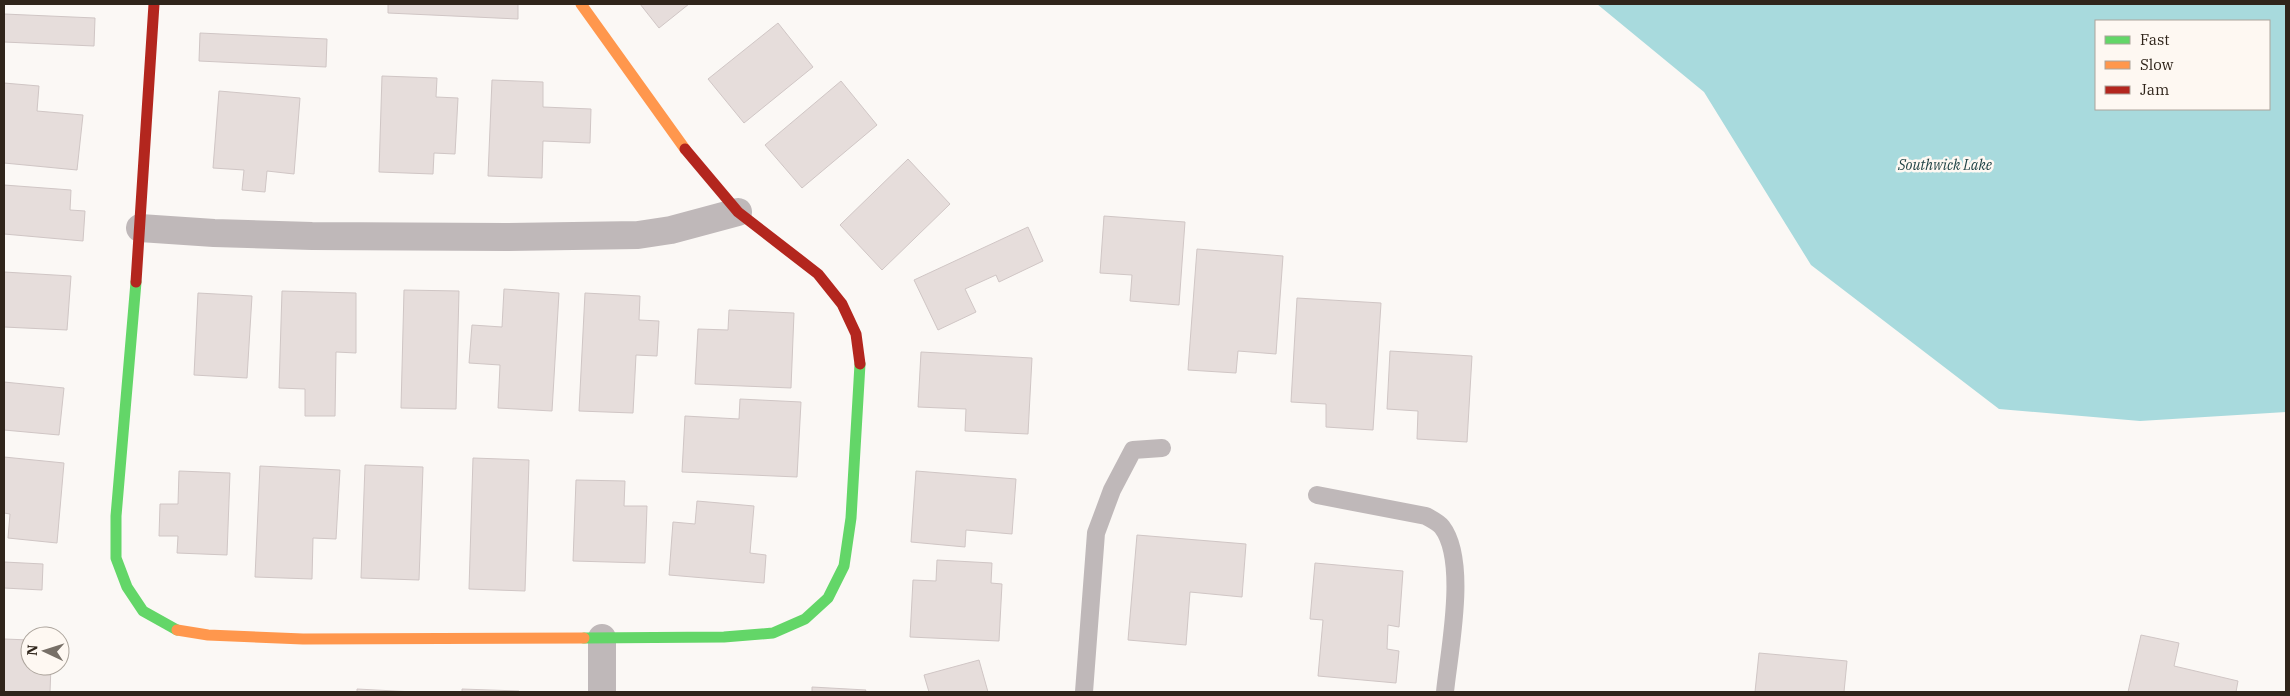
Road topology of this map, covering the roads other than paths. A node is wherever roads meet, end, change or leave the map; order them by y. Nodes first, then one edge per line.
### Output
1 (154, 4) edge
2 (581, 4) edge
3 (738, 212) junction
4 (140, 228) junction
5 (1162, 448) dead end
6 (1317, 496) dead end
7 (602, 638) junction
8 (602, 692) edge
9 (1084, 692) edge
10 (1445, 692) edge

1 - 4 street
2 - 3 street
3 - 4 street
3 - 7 street
4 - 7 street
5 - 9 lane
6 - 10 lane
7 - 8 street

